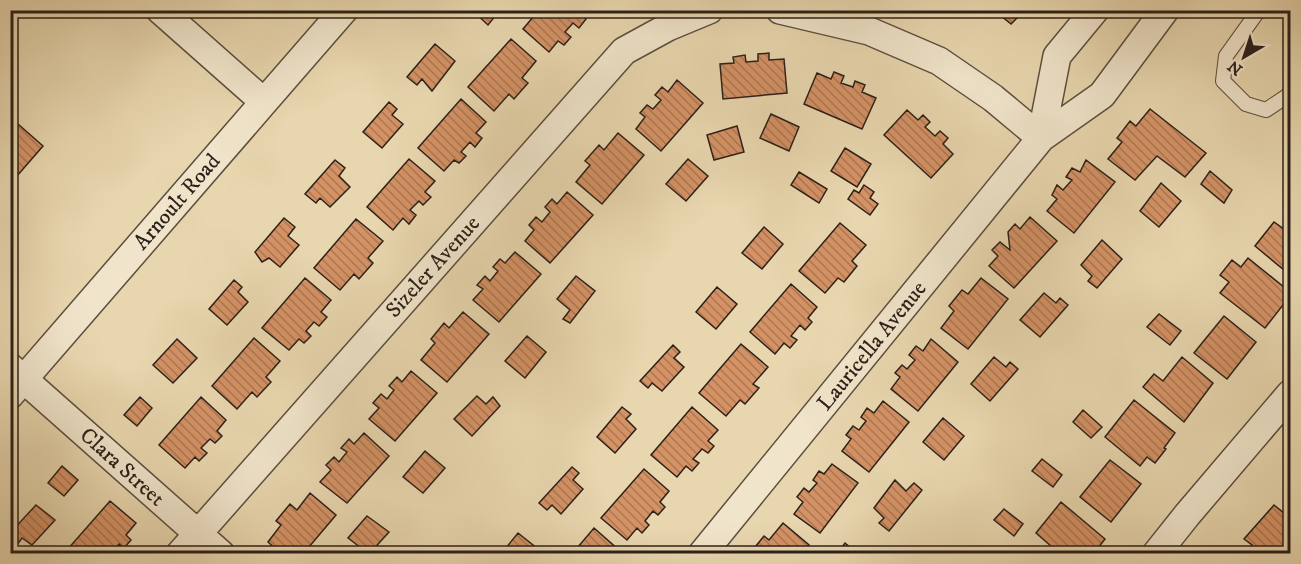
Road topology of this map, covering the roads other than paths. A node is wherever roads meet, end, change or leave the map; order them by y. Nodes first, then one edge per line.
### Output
1 (160, 10) edge
2 (344, 10) edge
3 (709, 10) edge
4 (780, 10) edge
5 (1095, 10) edge
6 (1165, 10) edge
7 (1259, 10) edge
8 (1290, 92) edge
9 (264, 102) junction
10 (1041, 138) junction
11 (15, 381) edge
12 (1290, 394) edge
13 (197, 533) junction
14 (180, 554) edge
15 (221, 554) edge
16 (702, 554) edge
17 (1156, 554) edge

1 - 9 street
2 - 9 street, Arnoult Road
3 - 13 street, Sizeler Avenue
4 - 10 street
5 - 10 street, Lauricella Avenue
6 - 10 street, Lauricella Avenue
7 - 8 lane
9 - 11 street, Arnoult Road
10 - 16 street, Lauricella Avenue
11 - 13 street, Clara Street
12 - 17 street
13 - 14 street, Sizeler Avenue
13 - 15 street, Clara Street

